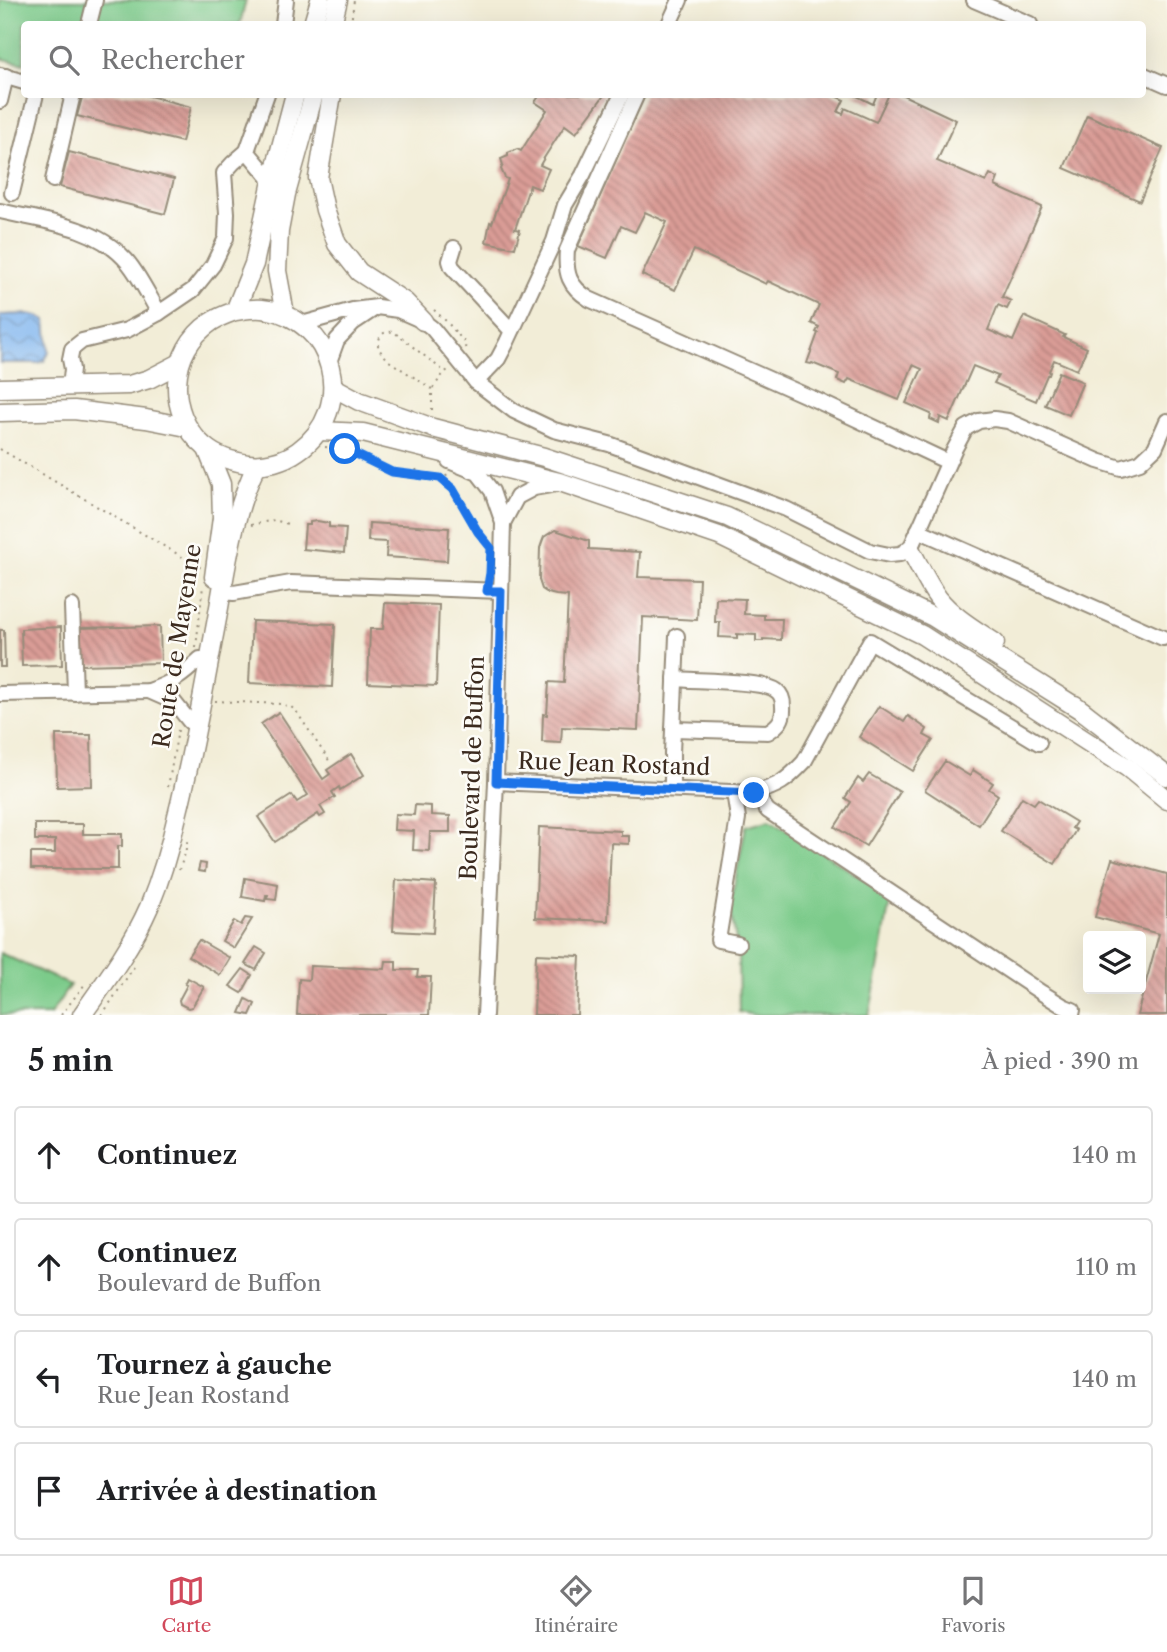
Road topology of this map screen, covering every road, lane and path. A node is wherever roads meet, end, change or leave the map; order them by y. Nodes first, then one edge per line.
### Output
1 (95, 0) edge
2 (286, 0) edge
3 (320, 0) edge
4 (338, 0) edge
5 (348, 0) edge
6 (354, 0) edge
7 (680, 0) edge
8 (974, 0) edge
9 (90, 21) edge
10 (283, 21) edge
11 (314, 21) edge
12 (333, 21) edge
13 (345, 21) edge
14 (351, 21) edge
15 (670, 21) edge
16 (1023, 21) edge
17 (3, 75) edge
18 (1146, 75) edge
19 (21, 81) edge
20 (1167, 85) edge
21 (35, 98) edge
22 (72, 98) edge
23 (266, 98) edge
24 (294, 98) edge
25 (313, 98) edge
26 (331, 98) edge
27 (620, 98) edge
28 (635, 98) edge
29 (0, 101) edge
30 (247, 151) junction
31 (53, 180) dead end
32 (272, 181) junction
33 (12, 193) dead end
34 (0, 211) edge
35 (454, 248) dead end
36 (377, 307) junction
37 (235, 311) junction
38 (424, 312) junction
39 (159, 313) junction
40 (285, 314) junction
41 (302, 324) junction
42 (513, 329) junction
43 (465, 348) dead end
44 (329, 362) junction
45 (180, 363) junction
46 (450, 369) dead end
47 (445, 372) junction
48 (477, 382) junction
49 (71, 387) junction
50 (333, 387) junction
51 (0, 388) edge
52 (432, 389) junction
53 (432, 410) dead end
54 (0, 412) edge
55 (1167, 421) edge
56 (187, 427) junction
57 (323, 437) junction
58 (406, 443) junction
59 (207, 449) junction
60 (0, 450) edge
61 (948, 462) junction
62 (257, 465) junction
63 (419, 467) dead end
64 (445, 473) dead end
65 (413, 474) junction
66 (563, 483) junction
67 (453, 489) junction
68 (503, 523) junction
69 (288, 524) dead end
70 (250, 526) dead end
71 (918, 530) junction
72 (491, 548) dead end
73 (910, 548) junction
74 (205, 571) dead end
75 (204, 578) dead end
76 (501, 591) junction
77 (222, 592) junction
78 (72, 606) dead end
79 (677, 636) dead end
80 (1163, 638) dead end
81 (198, 653) junction
82 (675, 680) junction
83 (149, 691) junction
84 (75, 693) junction
85 (0, 694) edge
86 (211, 701) dead end
87 (1084, 712) junction
88 (185, 723) junction
89 (673, 729) junction
90 (1040, 743) dead end
91 (330, 762) dead end
92 (1167, 776) edge
93 (496, 782) junction
94 (168, 785) dead end
95 (672, 789) junction
96 (734, 792) junction
97 (754, 793) junction
98 (1167, 800) edge
99 (168, 853) junction
100 (738, 944) dead end
101 (89, 980) dead end
102 (61, 1015) edge
103 (82, 1015) edge
104 (485, 1015) edge
105 (1072, 1015) edge

1 - 9 street
2 - 10 street
3 - 11 main road
4 - 12 main road
5 - 13 main road
6 - 14 path
7 - 15 street
8 - 16 street
17 - 19 street
17 - 29 street
18 - 20 street
21 - 33 street
22 - 31 street
23 - 30 street
24 - 32 main road
25 - 40 main road
26 - 38 main road
27 - 42 street
28 - 61 street
30 - 32 street
30 - 39 street
32 - 37 main road
34 - 39 street
35 - 42 street
36 - 38 street
36 - 41 street
36 - 44 street
37 - 40 main road
37 - 45 main road
38 - 43 path
38 - 48 street
39 - 49 street
40 - 41 main road
41 - 44 main road
42 - 48 street
44 - 50 main road
45 - 49 main road
45 - 56 main road
46 - 47 path
47 - 52 path
47 - 52 path
48 - 73 street
49 - 51 main road
50 - 57 main road
50 - 87 main road
52 - 53 path
54 - 56 main road
55 - 61 street
56 - 59 main road
57 - 58 main road
57 - 62 main road
57 - 65 path
58 - 66 main road
58 - 68 street
59 - 62 main road
59 - 81 main road, Route de Mayenne
60 - 74 path
61 - 71 street
62 - 77 main road, Route de Mayenne
63 - 65 path
64 - 67 path
65 - 67 path
66 - 68 street
66 - 98 main road
67 - 72 path
68 - 76 street, Boulevard de Buffon
69 - 70 path
71 - 73 street
71 - 80 street
73 - 87 main road
75 - 81 path
76 - 77 street
76 - 93 street, Boulevard de Buffon
77 - 99 main road, Route de Mayenne
78 - 84 street
79 - 82 street
81 - 83 street
81 - 88 main road, Route de Mayenne
82 - 89 street
82 - 89 street
83 - 84 street
83 - 88 street
84 - 85 street
86 - 91 path
87 - 92 main road
88 - 94 path
88 - 99 main road, Route de Mayenne
89 - 95 street
90 - 97 street, Rue Jean Rostand
93 - 95 street, Rue Jean Rostand
93 - 104 street, Boulevard de Buffon
95 - 96 street, Rue Jean Rostand
96 - 97 street, Rue Jean Rostand
96 - 100 street
97 - 105 street
99 - 103 main road, Route de Mayenne
101 - 102 path

